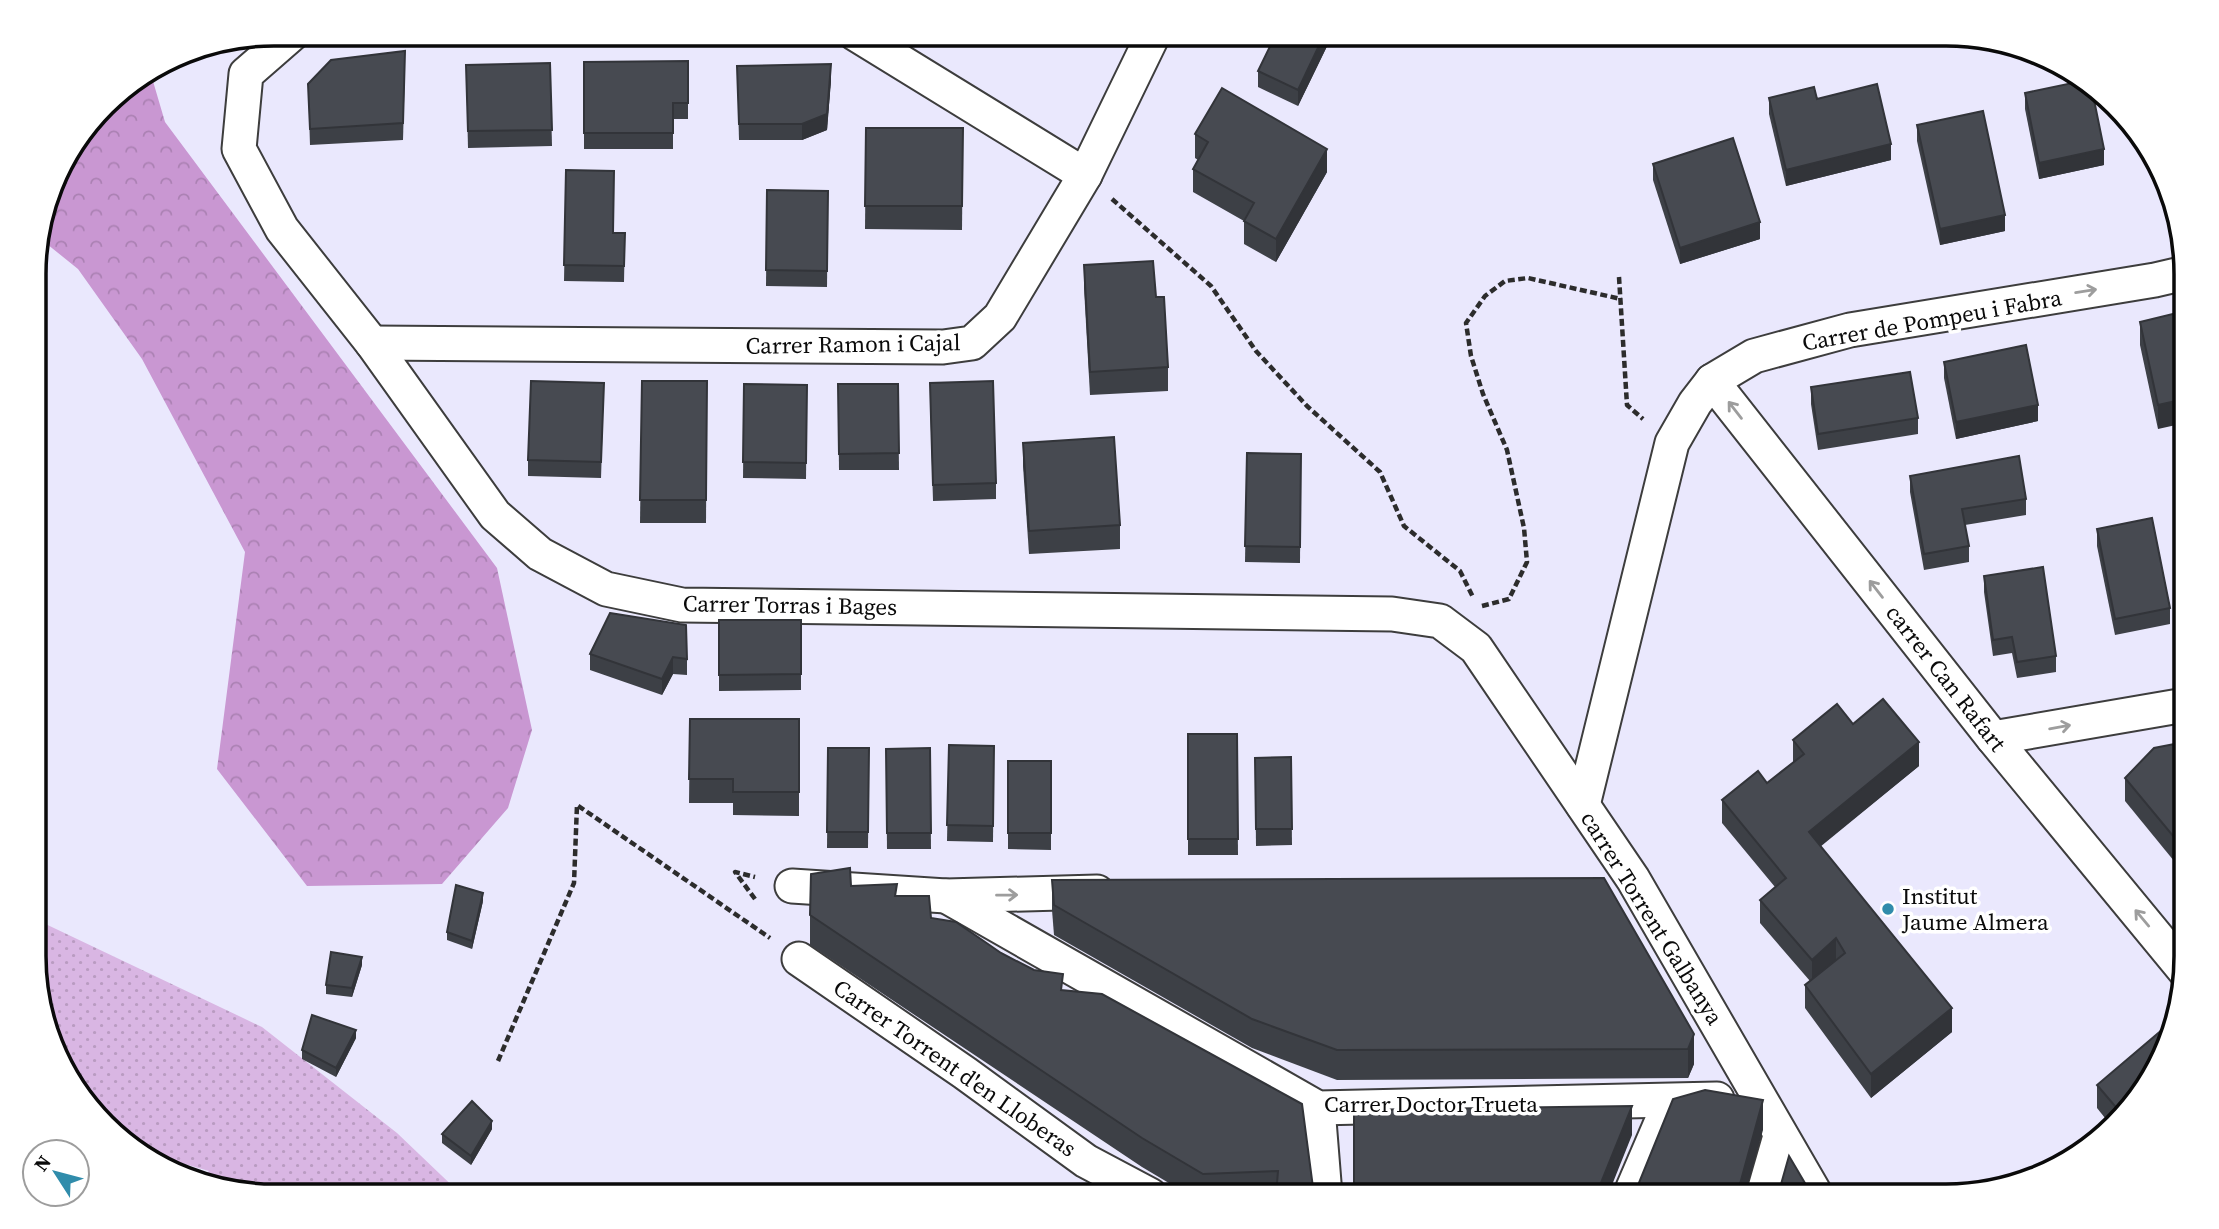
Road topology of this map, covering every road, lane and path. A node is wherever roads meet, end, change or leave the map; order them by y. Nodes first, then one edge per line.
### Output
1 (278, 46) edge
2 (875, 46) edge
3 (1148, 46) edge
4 (1085, 175) junction
5 (1619, 276) dead end
6 (2173, 276) edge
7 (1620, 299) junction
8 (372, 343) junction
9 (1713, 381) junction
10 (1672, 443) junction
11 (1476, 648) joint
12 (2173, 707) edge
13 (1993, 738) junction
14 (1583, 805) junction
15 (1633, 879) junction
16 (1592, 880) edge
17 (792, 886) dead end
18 (1125, 892) edge
19 (946, 896) junction
20 (2173, 956) edge
21 (799, 959) joint
22 (498, 1061) dead end
23 (1760, 1096) junction
24 (1670, 1101) junction
25 (1318, 1108) junction
26 (1780, 1136) junction
27 (1128, 1183) edge
28 (1324, 1183) edge
29 (1635, 1183) edge
30 (1766, 1183) edge
31 (1809, 1183) edge

1 - 8 street, Carrer Torras i Bages
2 - 4 street
3 - 4 street, Carrer Ramon i Cajal
4 - 7 path
4 - 8 street, Carrer Ramon i Cajal
5 - 7 path
9 -> 6 street, Carrer de Pompeu i Fabra
7 - 10 path
8 - 11 street, Carrer Torras i Bages
9 - 10 street, Carrer de Pompeu i Fabra
13 -> 9 street, carrer Can Rafart
10 - 14 street, Carrer de Pompeu i Fabra
11 - 14 street, carrer Torrent Galbanya
13 -> 12 street
20 -> 13 street, carrer Can Rafart
14 - 15 street, carrer Torrent Galbanya
15 - 16 street
15 - 23 street, carrer Torrent Galbanya
17 - 19 street
19 -> 18 street
19 - 25 street, Carrer Doctor Trueta
21 - 22 path
21 - 27 street, Carrer Torrent d'en Lloberas
23 - 24 street, Carrer Doctor Trueta
23 - 26 street, carrer Torrent Galbanya
24 - 25 street, Carrer Doctor Trueta
24 - 29 street
25 - 28 street
26 - 30 street
26 - 31 street, carrer Torrent Galbanya

